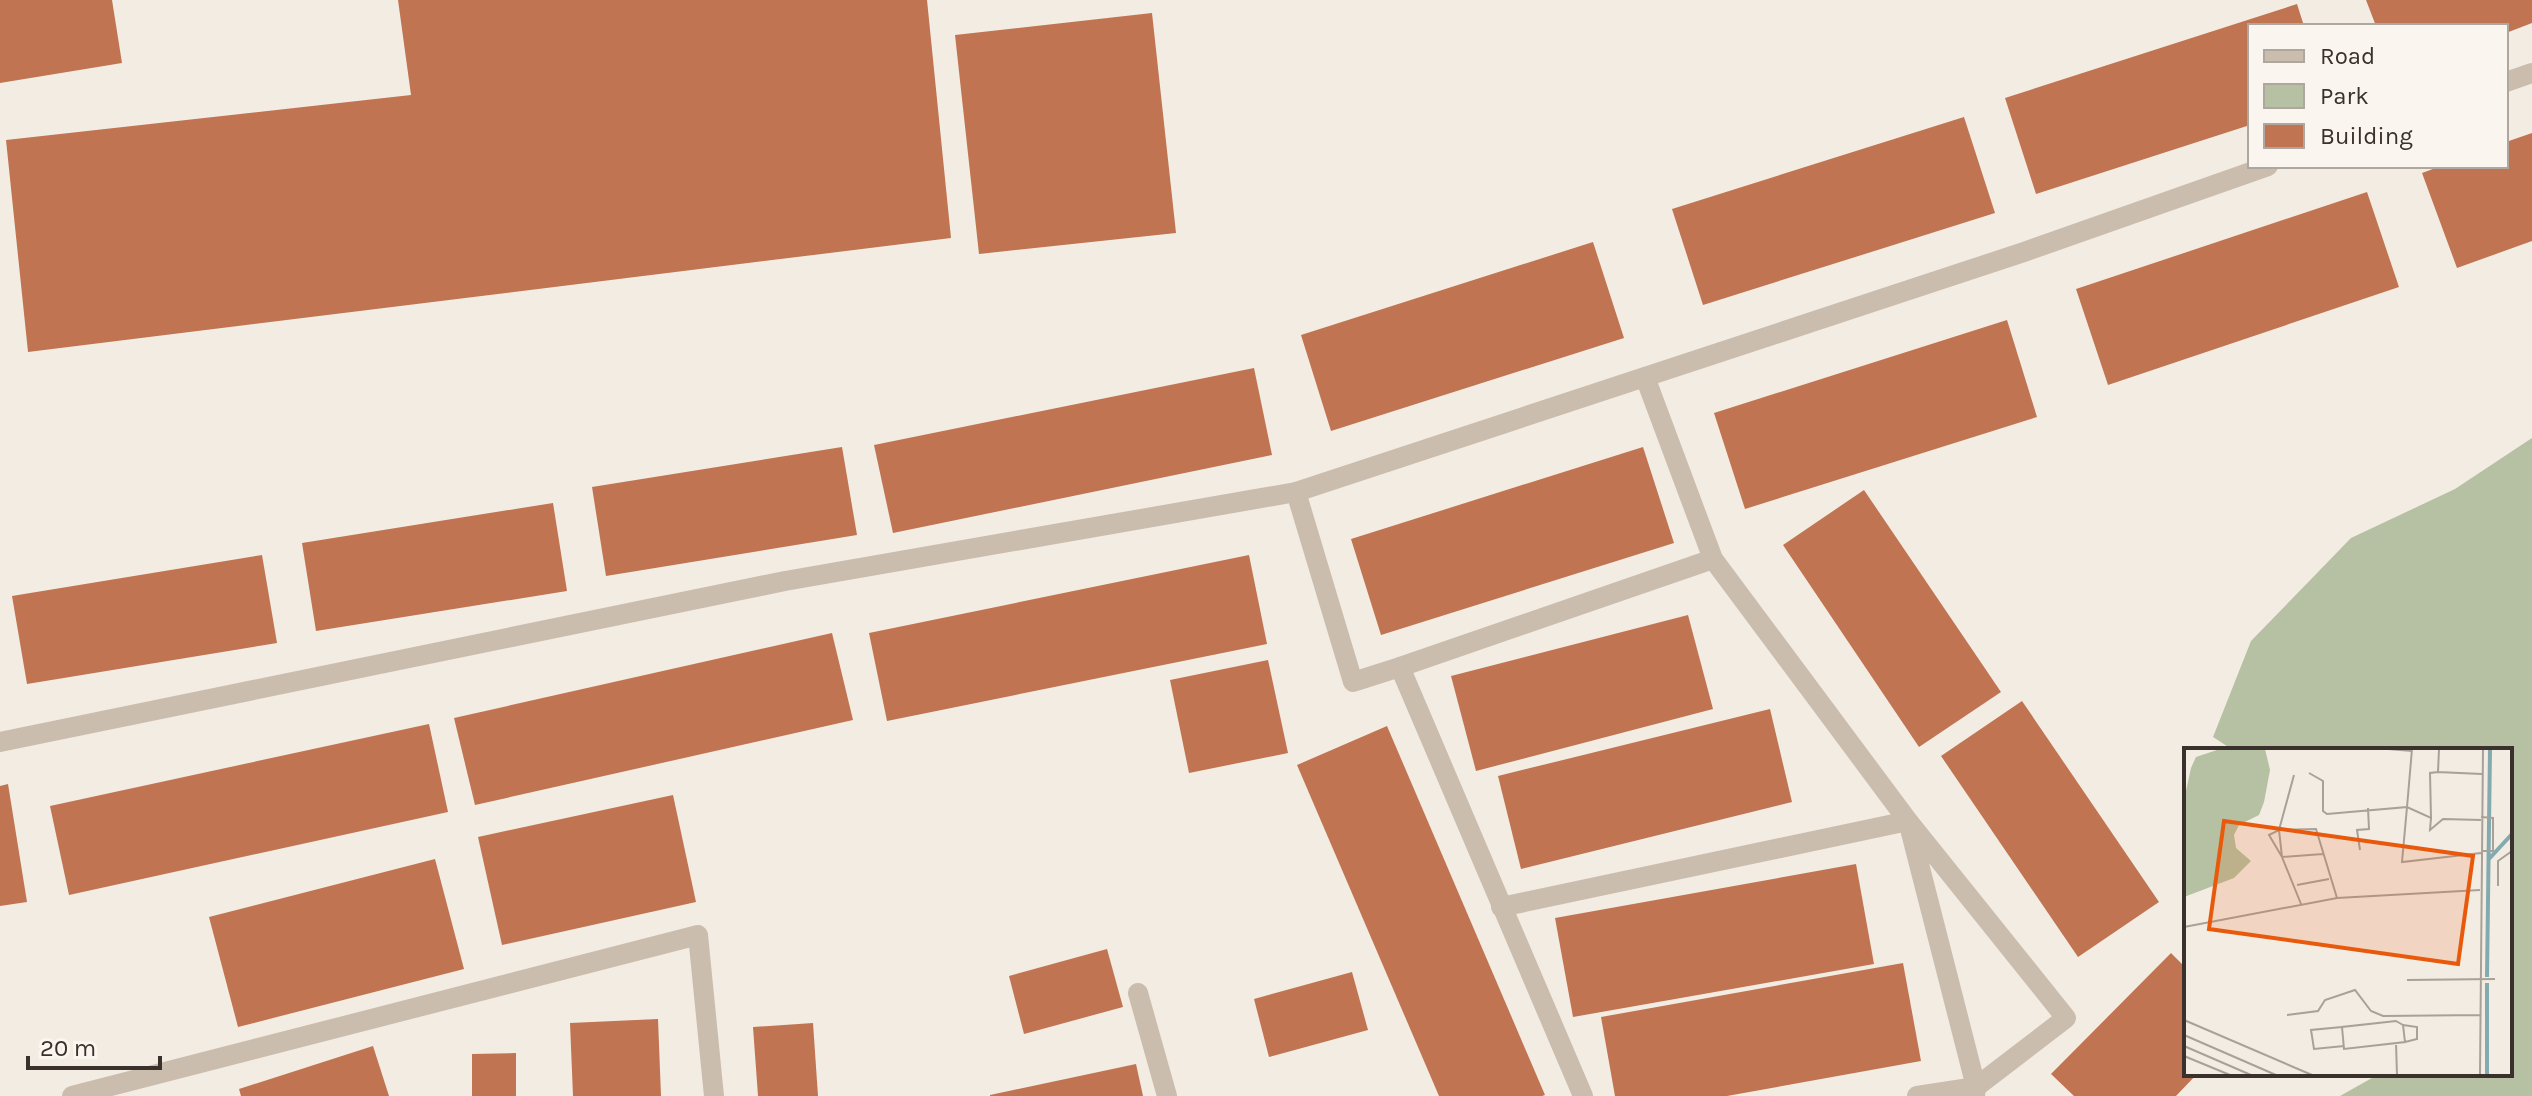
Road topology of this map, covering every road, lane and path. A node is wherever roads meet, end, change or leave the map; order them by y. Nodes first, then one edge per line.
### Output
1 (2532, 73) edge
2 (2508, 81) edge
3 (2262, 168) edge
4 (1645, 377) junction
5 (1296, 492) junction
6 (1713, 559) junction
7 (1400, 667) junction
8 (0, 742) edge
9 (1908, 821) junction
10 (1501, 907) junction
11 (1138, 993) dead end
12 (1975, 1091) edge
13 (72, 1096) edge
14 (714, 1096) edge
15 (1167, 1096) edge
16 (1583, 1096) edge
17 (1917, 1096) edge

1 - 2 street
3 - 4 street
4 - 5 street
4 - 6 street
5 - 7 street
5 - 8 street
6 - 7 street
6 - 9 street
7 - 10 street
9 - 10 street
9 - 12 street
9 - 12 street
10 - 16 street
11 - 15 street
12 - 17 street
13 - 14 street

